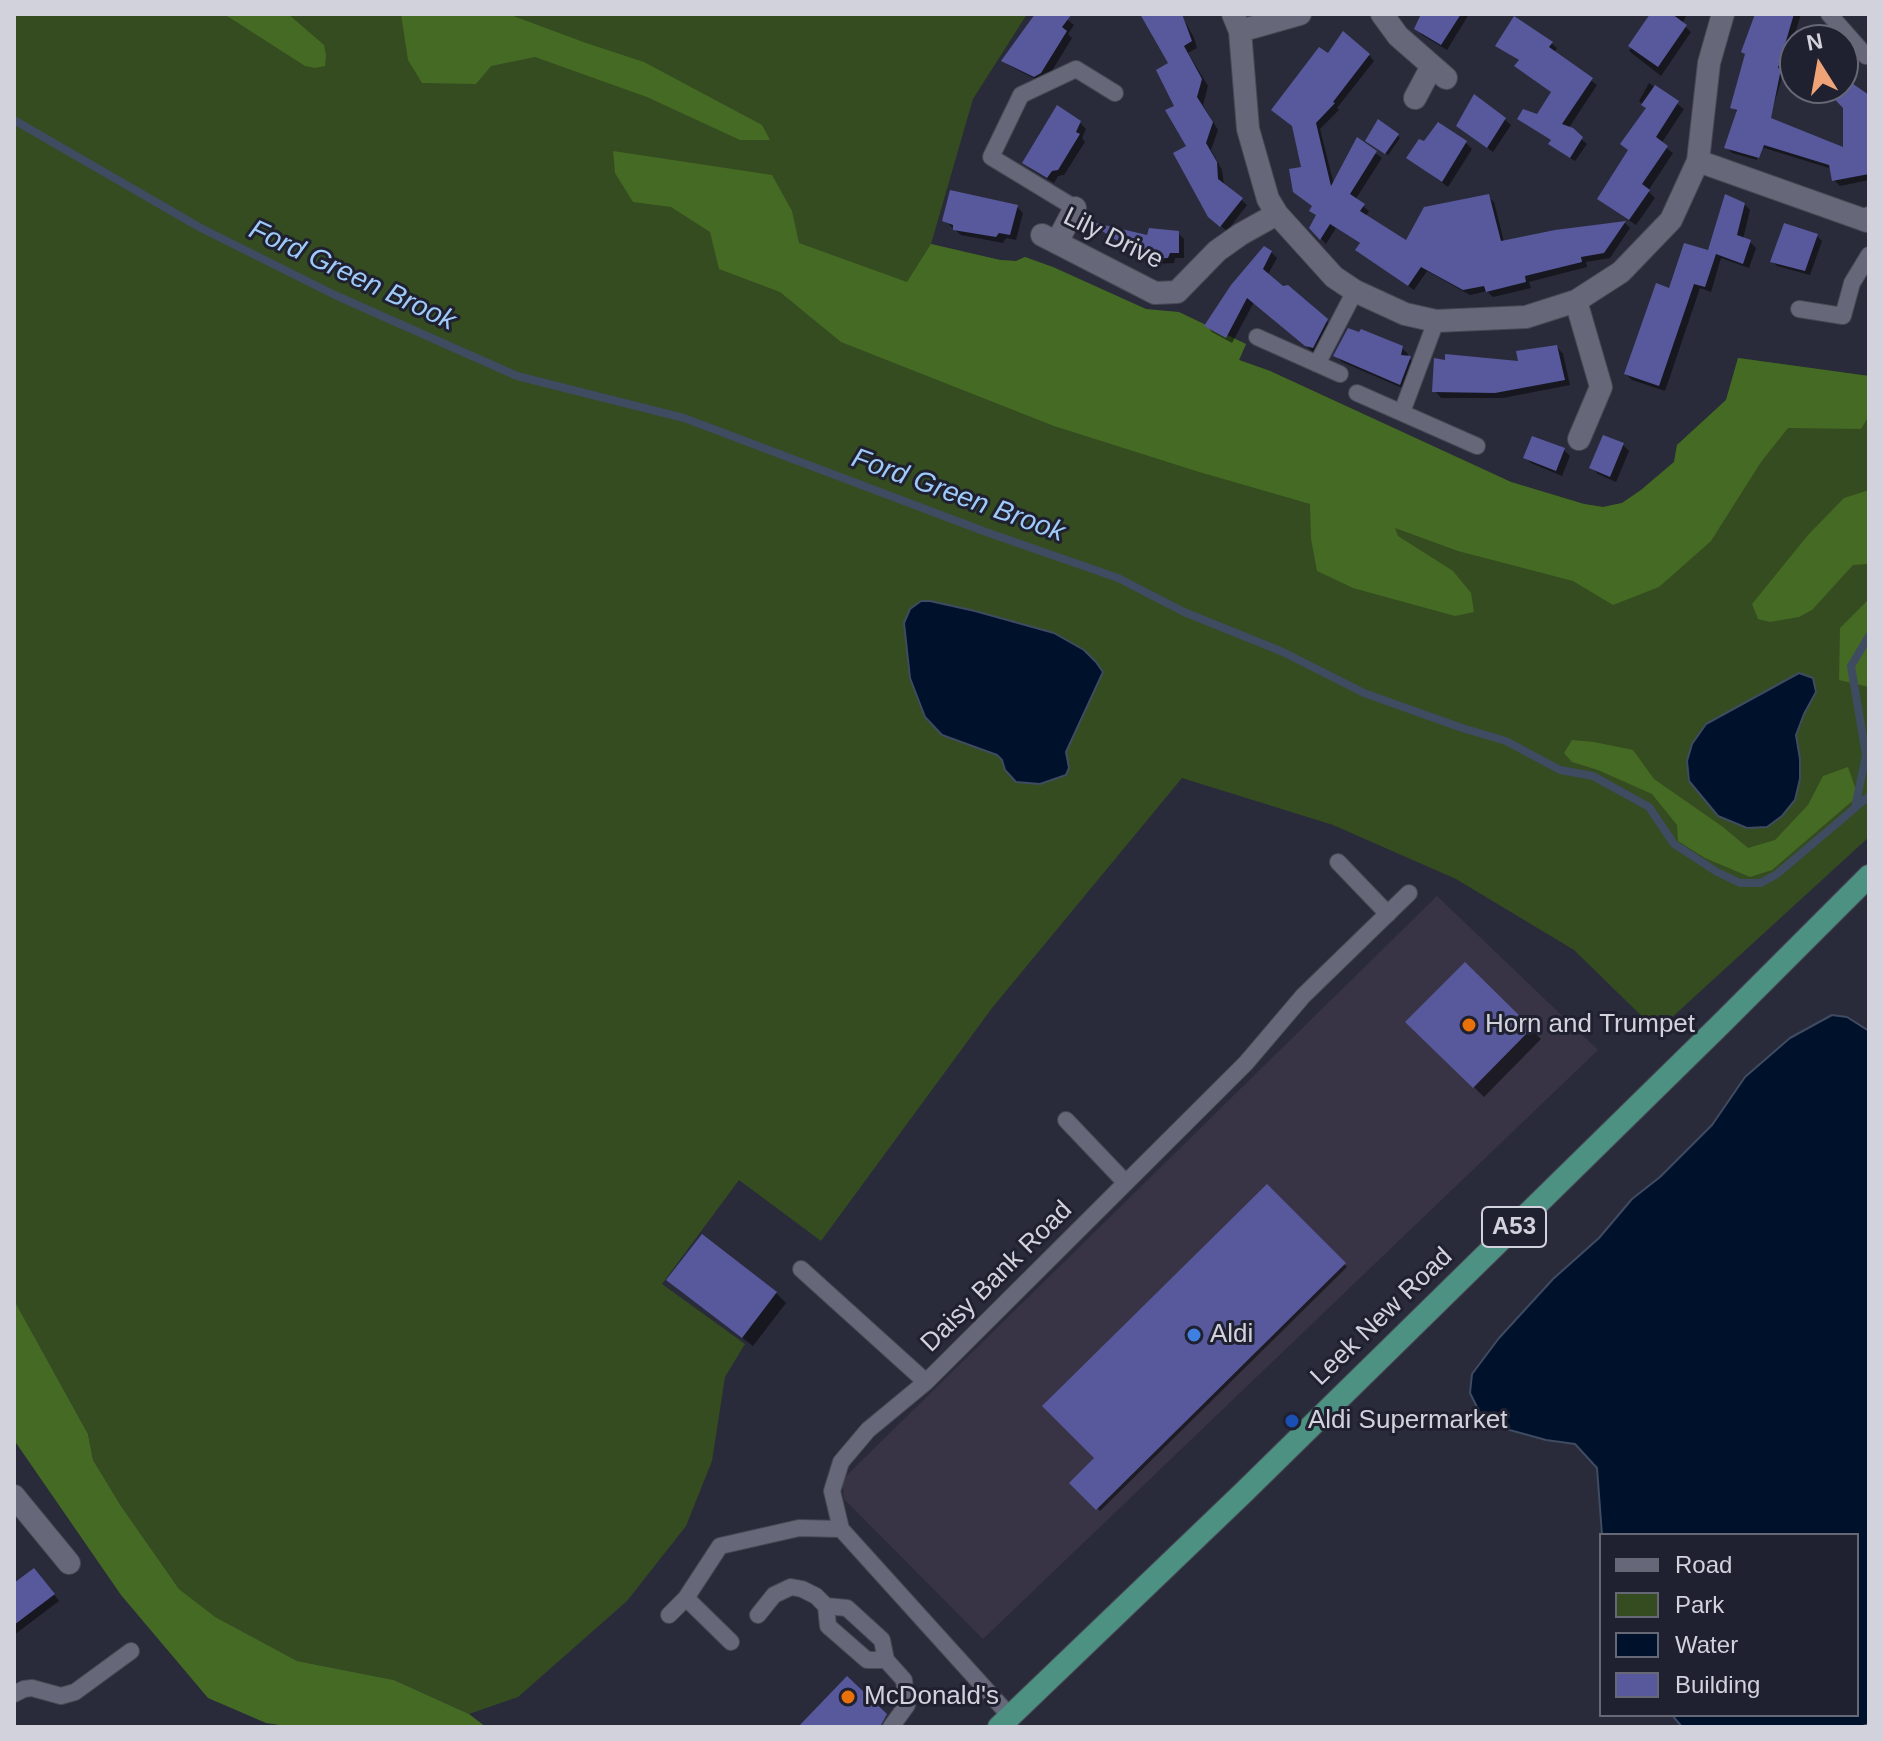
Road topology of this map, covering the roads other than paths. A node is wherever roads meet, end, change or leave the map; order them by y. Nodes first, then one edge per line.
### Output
1 (1300, 14) edge
2 (1382, 14) edge
3 (1723, 14) edge
4 (1829, 14) edge
5 (1237, 23) edge
6 (1869, 53) edge
7 (1115, 93) dead end
8 (1415, 98) dead end
9 (1698, 161) junction
10 (1075, 208) joint
11 (1277, 214) junction
12 (1868, 220) edge
13 (1869, 255) edge
14 (1355, 291) junction
15 (1576, 301) junction
16 (1799, 309) dead end
17 (1436, 321) junction
18 (1257, 337) dead end
19 (1317, 364) junction
20 (1340, 374) dead end
21 (1357, 393) dead end
22 (1402, 412) junction
23 (1579, 439) dead end
24 (1477, 446) dead end
25 (1338, 862) dead end
26 (1869, 876) edge
27 (1409, 893) dead end
28 (1388, 914) junction
29 (1066, 1120) dead end
30 (1125, 1182) junction
31 (801, 1269) dead end
32 (926, 1382) junction
33 (14, 1496) edge
34 (841, 1529) junction
35 (69, 1563) dead end
36 (686, 1598) junction
37 (826, 1606) junction
38 (669, 1615) dead end
39 (758, 1615) dead end
40 (731, 1642) dead end
41 (131, 1651) dead end
42 (886, 1660) junction
43 (14, 1694) edge
44 (1005, 1722) edge
45 (891, 1727) edge

1 - 5 street
2 - 8 street
3 - 9 street
4 - 6 lane
5 - 11 street
7 - 10 lane
9 - 12 street
9 - 15 street
10 - 11 street, Lily Drive
11 - 14 street
13 - 16 lane
14 - 17 street
14 - 19 lane
15 - 17 street
15 - 23 street
17 - 22 lane
18 - 19 lane
19 - 20 lane
21 - 22 lane
22 - 24 lane
25 - 28 lane
26 - 44 highway, Leek New Road / A53
27 - 28 lane, Daisy Bank Road
28 - 30 lane, Daisy Bank Road
29 - 30 lane
30 - 32 lane, Daisy Bank Road
31 - 32 lane
32 - 34 lane, Daisy Bank Road
33 - 35 street
34 - 36 lane
34 - 44 lane, Daisy Bank Road
36 - 38 lane
36 - 40 lane
37 - 39 lane
37 - 42 lane
37 - 42 lane
41 - 43 lane
42 - 45 lane

